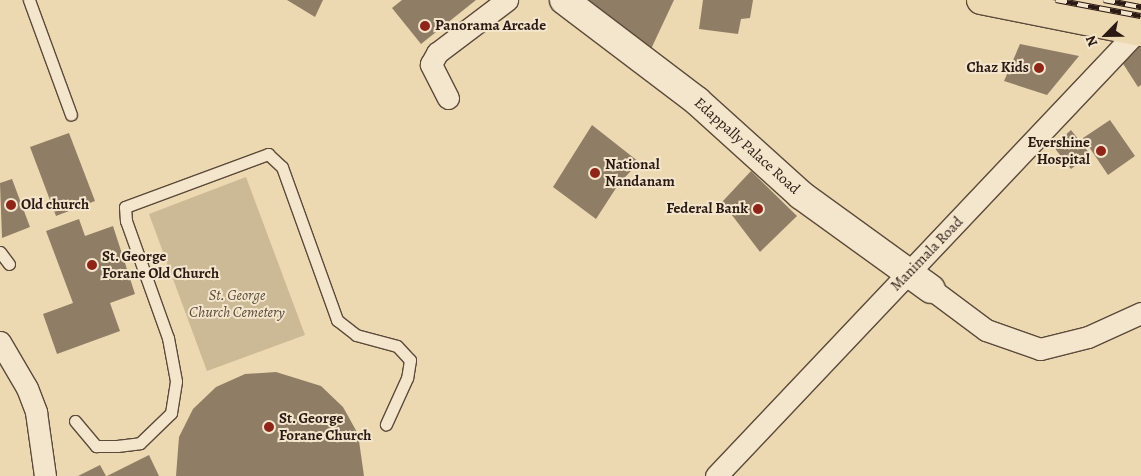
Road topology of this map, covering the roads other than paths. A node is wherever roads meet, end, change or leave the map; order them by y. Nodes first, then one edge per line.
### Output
1 (29, 0) edge
2 (508, 0) edge
3 (564, 0) edge
4 (981, 0) edge
5 (1139, 30) edge
6 (448, 98) dead end
7 (71, 115) dead end
8 (0, 252) edge
9 (9, 264) dead end
10 (909, 273) junction
11 (931, 289) joint
12 (1141, 313) edge
13 (0, 342) edge
14 (75, 421) dead end
15 (386, 424) dead end
16 (45, 476) edge
17 (716, 476) edge

1 - 7 lane
2 - 6 street
3 - 10 street, Edappally Palace Road
4 - 5 main road
5 - 10 street, Manimala Road
8 - 9 lane
10 - 11 street, Edappally Palace Road
10 - 17 street, Manimala Road
11 - 12 street
13 - 16 street
14 - 15 lane

